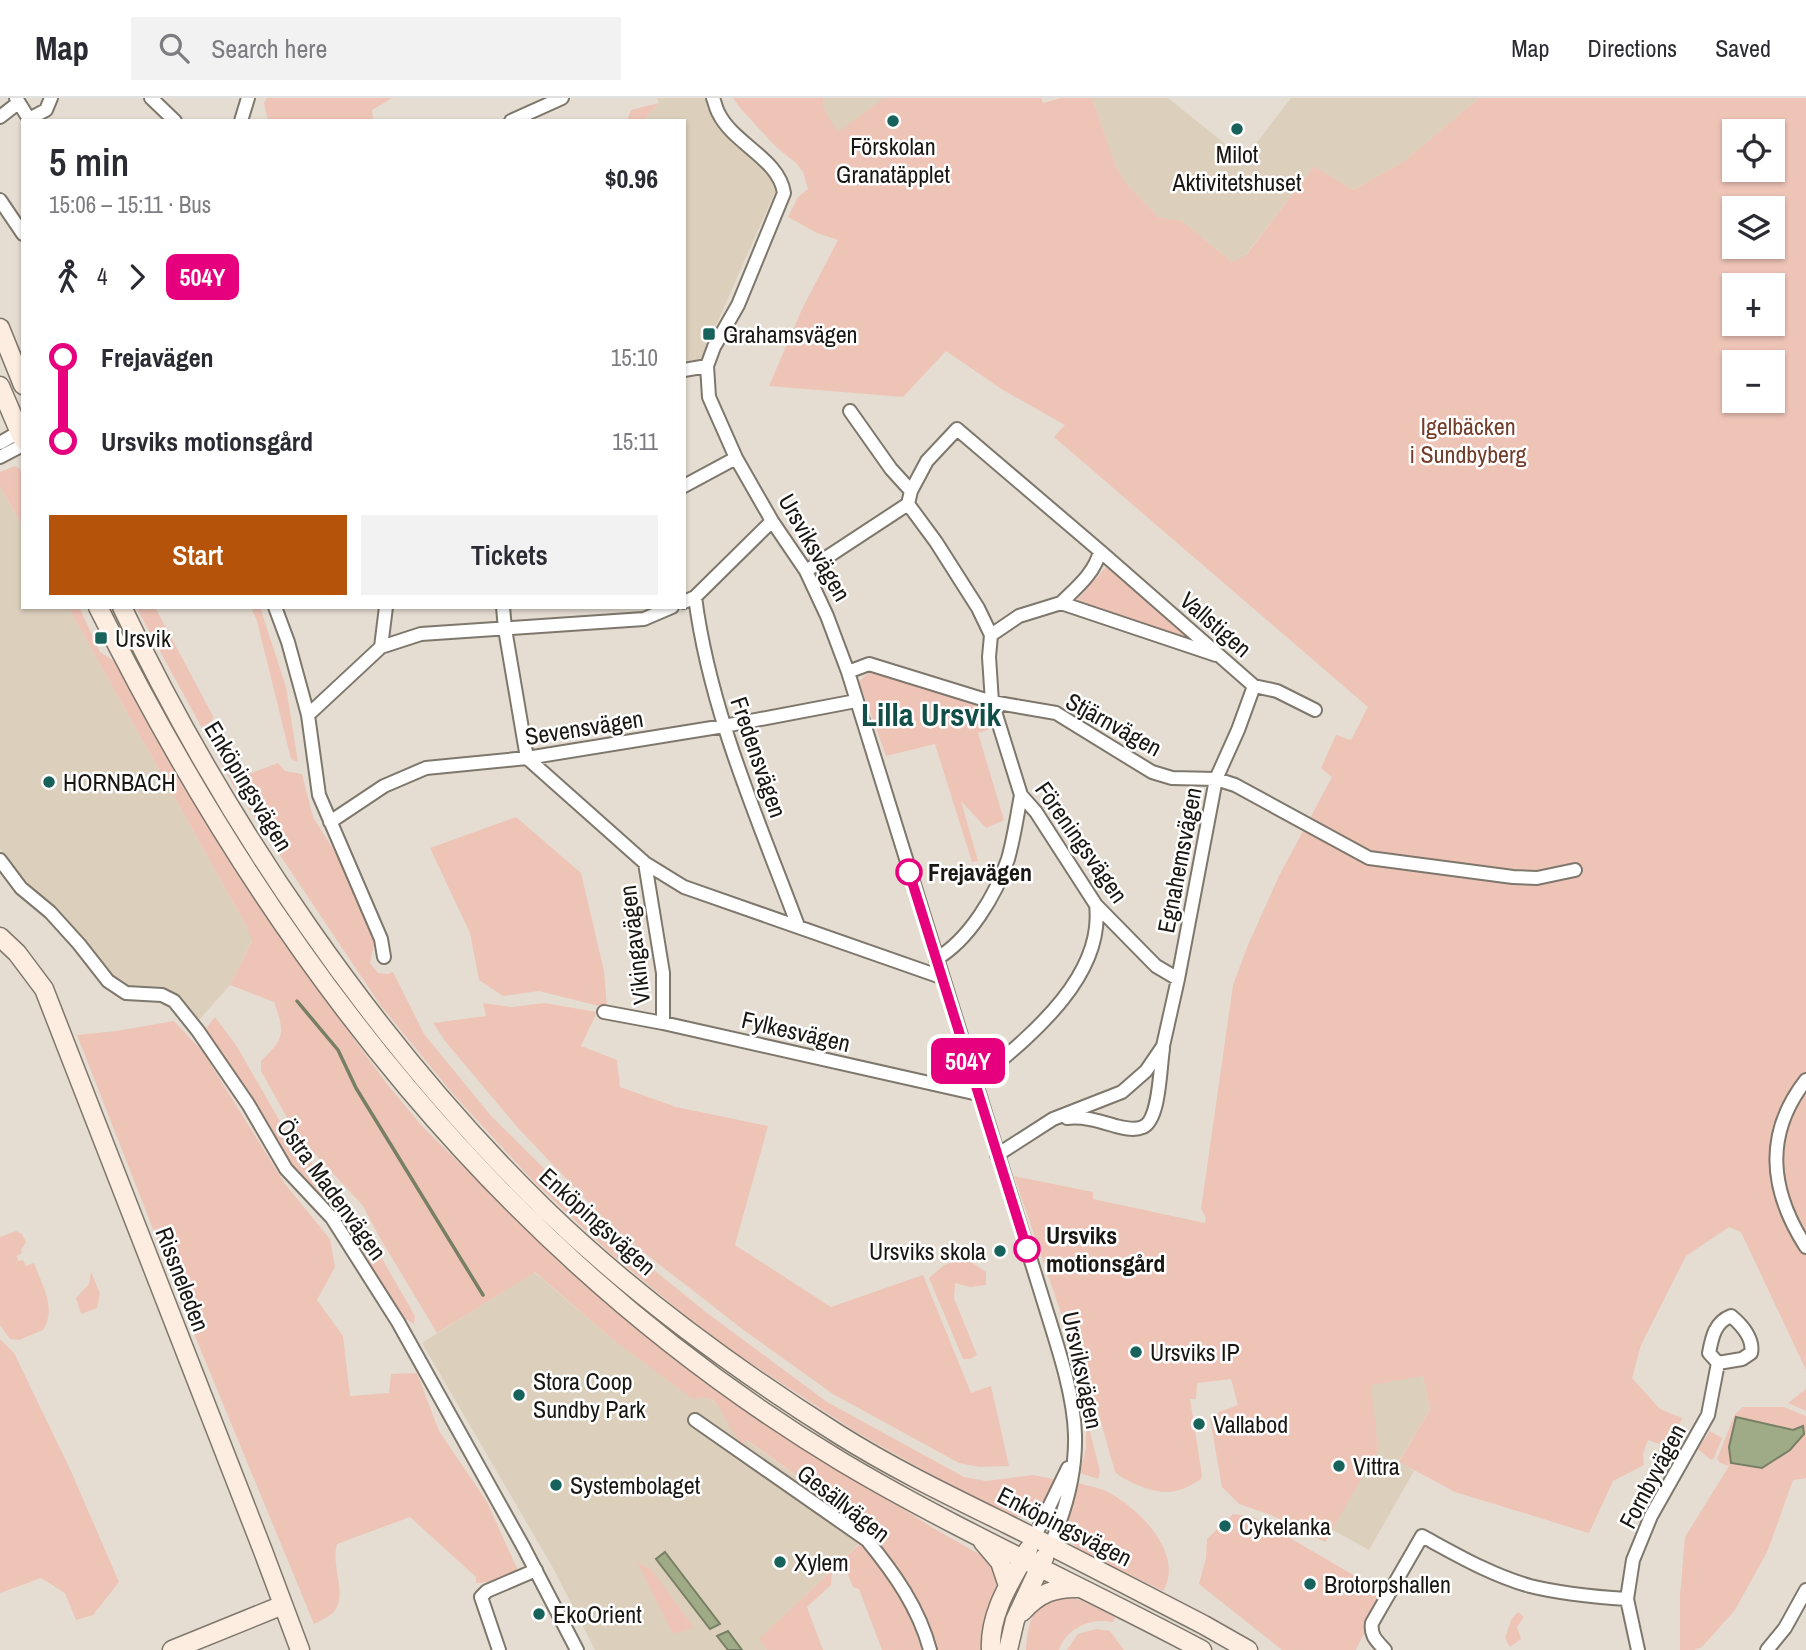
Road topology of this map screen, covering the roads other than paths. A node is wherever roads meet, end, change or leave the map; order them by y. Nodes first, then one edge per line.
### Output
1 (51, 98) edge
2 (151, 98) edge
3 (248, 98) edge
4 (562, 98) edge
5 (713, 98) edge
6 (17, 100) edge
7 (0, 117) edge
8 (173, 119) edge
9 (242, 119) edge
10 (515, 119) edge
11 (0, 200) edge
12 (21, 231) edge
13 (0, 328) edge
14 (707, 366) junction
15 (686, 370) edge
16 (21, 380) edge
17 (0, 386) edge
18 (850, 411) dead end
19 (21, 435) edge
20 (21, 437) edge
21 (21, 438) edge
22 (0, 443) edge
23 (0, 457) edge
24 (736, 458) junction
25 (686, 485) edge
26 (909, 497) junction
27 (772, 521) junction
28 (1100, 551) junction
29 (806, 571) junction
30 (690, 600) edge
31 (1062, 603) junction
32 (99, 609) edge
33 (123, 609) edge
34 (276, 609) edge
35 (386, 609) edge
36 (503, 609) edge
37 (667, 609) edge
38 (505, 629) junction
39 (991, 635) junction
40 (381, 647) junction
41 (1222, 657) junction
42 (848, 672) junction
43 (1254, 686) junction
44 (856, 701) junction
45 (992, 702) junction
46 (1315, 710) dead end
47 (308, 715) junction
48 (724, 726) junction
49 (527, 758) junction
50 (1216, 779) junction
51 (1021, 795) junction
52 (330, 822) junction
53 (0, 860) edge
54 (645, 863) junction
55 (1575, 870) dead end
56 (1096, 905) junction
57 (798, 926) junction
58 (0, 937) edge
59 (384, 957) dead end
60 (936, 959) junction
61 (941, 977) junction
62 (1178, 979) junction
63 (604, 1012) dead end
64 (663, 1023) junction
65 (1163, 1046) junction
66 (1806, 1080) edge
67 (976, 1088) junction
68 (1053, 1119) junction
69 (997, 1154) junction
70 (1806, 1247) edge
71 (1718, 1363) dead end
72 (695, 1420) dead end
73 (973, 1532) junction
74 (1042, 1542) junction
75 (1023, 1558) junction
76 (1040, 1567) junction
77 (536, 1570) junction
78 (1008, 1586) junction
79 (1080, 1588) junction
80 (1806, 1590) edge
81 (1627, 1599) junction
82 (283, 1605) junction
83 (1015, 1620) junction
84 (172, 1650) edge
85 (300, 1650) edge
86 (499, 1650) edge
87 (577, 1650) edge
88 (929, 1650) edge
89 (991, 1650) edge
90 (1008, 1650) edge
91 (1202, 1650) edge
92 (1248, 1650) edge
93 (1385, 1650) edge
94 (1637, 1650) edge
95 (1767, 1650) edge

1 - 6 street
2 - 8 street
3 - 9 street
4 - 10 street
5 - 14 street
6 - 7 street
11 - 12 street
13 - 16 main road
14 - 15 street
14 - 24 street, Ursviksvägen
17 - 19 main road
18 - 26 street, Föreningsvägen
20 - 22 street
21 - 23 street
24 - 25 street
24 - 27 street, Ursviksvägen
26 - 28 street, Vallstigen
26 - 29 street
26 - 39 street, Föreningsvägen
27 - 29 street, Ursviksvägen
27 - 30 street
28 - 31 street
28 - 41 street, Vallstigen
29 - 42 street, Ursviksvägen
30 - 48 street, Fredensvägen
31 - 39 street
31 - 41 street
32 - 73 main road, Enköpingsvägen
33 - 74 main road, Enköpingsvägen
34 - 47 street
35 - 40 street
36 - 38 street
37 - 38 street
38 - 40 street
38 - 49 street
39 - 45 street, Föreningsvägen
40 - 47 street
41 - 43 street, Vallstigen
42 - 44 street, Ursviksvägen
42 - 45 street, Stjärnvägen
43 - 46 street, Vallstigen
43 - 50 street, Egnahemsvägen
44 - 48 street, Sevensvägen
44 - 60 street, Ursviksvägen
45 - 50 street, Stjärnvägen
45 - 51 street, Föreningsvägen
47 - 52 street
48 - 49 street, Sevensvägen
48 - 57 street, Fredensvägen
49 - 52 street, Sevensvägen
49 - 54 street
50 - 55 street, Stjärnvägen
50 - 62 street, Egnahemsvägen
51 - 56 street, Föreningsvägen
51 - 60 street
52 - 59 street
53 - 77 street, Östra Madenvägen
54 - 57 street
54 - 64 street, Vikingavägen
56 - 62 street, Föreningsvägen
56 - 67 street
57 - 61 street
58 - 82 main road, Rissneleden
60 - 61 street, Ursviksvägen
61 - 67 street, Ursviksvägen
62 - 65 street, Egnahemsvägen
63 - 64 street, Fylkesvägen
64 - 67 street, Fylkesvägen
65 - 68 street, Egnahemsvägen
65 - 68 street, Egnahemsvägen
66 - 70 street
67 - 69 street, Ursviksvägen
68 - 69 street, Egnahemsvägen
69 - 74 street, Ursviksvägen
71 - 81 street, Fornbyvägen
72 - 88 street, Gesällvägen
73 - 75 main road, Enköpingsvägen
73 - 78 main road
74 - 75 main road, Ursviksvägen
74 - 76 main road, Ursviksvägen
74 - 92 main road, Enköpingsvägen
75 - 76 main road, Enköpingsvägen
75 - 78 main road, Ursviksvägen
76 - 79 main road, Enköpingsvägen
76 - 83 main road, Ursviksvägen
77 - 86 street
77 - 87 street, Östra Madenvägen
78 - 89 main road, Ursviksvägen
79 - 83 main road
79 - 91 main road, Enköpingsvägen
80 - 95 street
81 - 93 street
81 - 94 street, Fornbyvägen
82 - 84 main road
82 - 85 main road, Rissneleden
83 - 90 main road, Ursviksvägen

